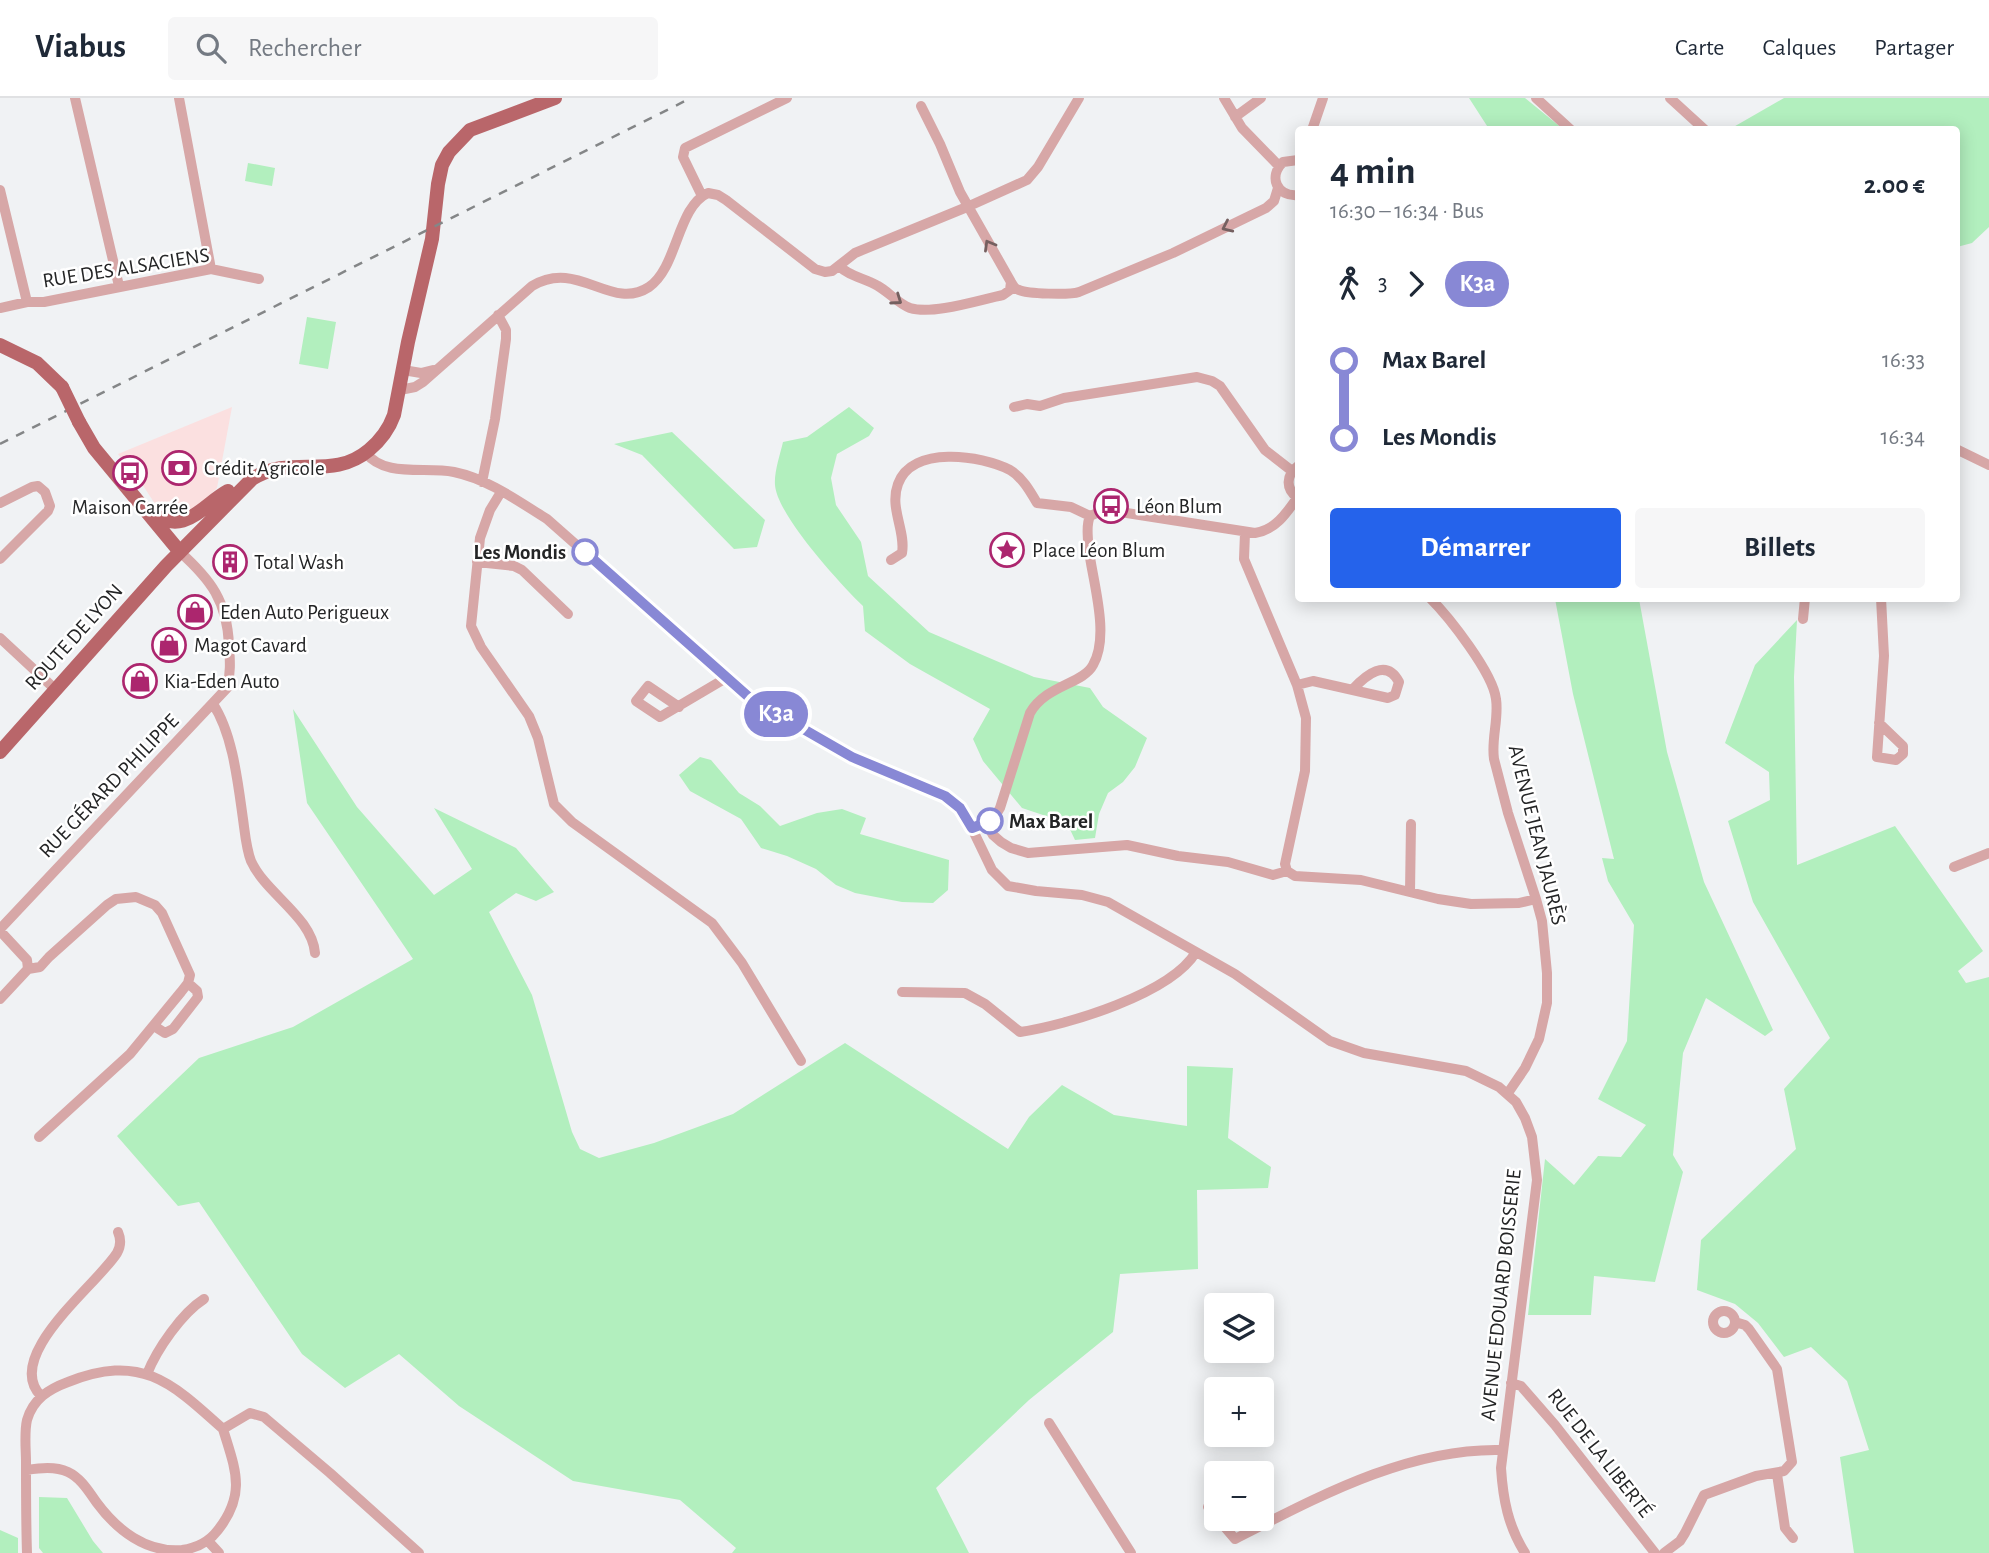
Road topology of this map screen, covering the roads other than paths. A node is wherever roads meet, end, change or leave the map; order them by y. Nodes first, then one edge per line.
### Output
1 (75, 98) edge
2 (179, 98) edge
3 (555, 98) edge
4 (787, 98) edge
5 (1079, 98) edge
6 (1224, 98) edge
7 (1261, 98) edge
8 (1322, 98) edge
9 (1536, 98) edge
10 (1670, 98) edge
11 (920, 106) dead end
12 (1235, 117) junction
13 (1313, 126) edge
14 (1567, 126) edge
15 (1700, 126) edge
16 (1295, 160) edge
17 (1279, 166) junction
18 (1278, 188) junction
19 (0, 190) edge
20 (1295, 195) edge
21 (702, 196) junction
22 (968, 207) junction
23 (839, 267) junction
24 (211, 269) junction
25 (259, 279) dead end
26 (1011, 282) junction
27 (119, 286) junction
28 (27, 302) junction
29 (0, 308) edge
30 (498, 315) junction
31 (0, 345) edge
32 (439, 367) junction
33 (403, 370) junction
34 (400, 390) junction
35 (1014, 407) dead end
36 (1960, 451) edge
37 (366, 453) junction
38 (1989, 465) edge
39 (1295, 469) edge
40 (482, 482) junction
41 (246, 485) junction
42 (502, 492) junction
43 (1295, 494) edge
44 (135, 496) junction
45 (1295, 502) edge
46 (0, 503) edge
47 (1090, 516) junction
48 (169, 522) junction
49 (1245, 533) junction
50 (1243, 547) junction
51 (180, 552) junction
52 (0, 559) edge
53 (891, 560) dead end
54 (477, 562) junction
55 (1239, 569) dead end
56 (1434, 602) edge
57 (1805, 602) edge
58 (1881, 602) edge
59 (568, 614) dead end
60 (1803, 619) dead end
61 (0, 638) edge
62 (726, 677) junction
63 (1297, 685) junction
64 (55, 690) junction
65 (1353, 690) dead end
66 (214, 704) junction
67 (679, 707) dead end
68 (1880, 723) dead end
69 (0, 752) edge
70 (987, 824) junction
71 (1411, 824) dead end
72 (972, 828) junction
73 (1989, 853) edge
74 (1954, 867) dead end
75 (1287, 871) junction
76 (1410, 892) junction
77 (1536, 899) junction
78 (0, 930) edge
79 (1196, 952) junction
80 (314, 953) dead end
81 (28, 969) junction
82 (188, 983) junction
83 (902, 992) dead end
84 (0, 999) edge
85 (154, 1026) junction
86 (801, 1061) dead end
87 (1508, 1093) junction
88 (39, 1137) dead end
89 (118, 1232) dead end
90 (204, 1299) dead end
91 (1735, 1322) dead end
92 (147, 1374) junction
93 (1511, 1383) junction
94 (41, 1396) junction
95 (1049, 1423) dead end
96 (223, 1429) junction
97 (1503, 1450) junction
98 (26, 1470) junction
99 (1777, 1474) junction
100 (1274, 1520) edge
101 (1228, 1531) edge
102 (1252, 1531) edge
103 (1793, 1538) dead end
104 (208, 1541) junction
105 (27, 1553) edge
106 (219, 1553) edge
107 (419, 1553) edge
108 (1131, 1553) edge
109 (1525, 1553) edge
110 (1655, 1553) edge
111 (1664, 1553) edge

1 - 27 street
2 - 24 street
3 - 33 main road
4 - 21 street
5 - 22 street
6 - 12 street
7 - 12 street
8 - 13 street
9 - 14 street
10 - 15 street
11 - 22 street
12 - 17 street
16 - 17 street
17 - 18 street
18 - 20 street
18 -> 26 street
19 - 28 street
21 - 23 street
21 - 30 street
22 - 23 street
26 -> 22 street
23 -> 26 street
24 - 25 street, RUE DES ALSACIENS
24 - 27 street, RUE DES ALSACIENS
27 - 28 street, RUE DES ALSACIENS
28 - 29 street, RUE DES ALSACIENS
30 - 32 street
30 - 40 street
31 - 44 main road, bridge
32 - 33 street
32 - 34 street
33 - 34 main road
34 - 37 main road
35 - 39 street
36 - 38 street
37 - 40 street, AVENUE EDOUARD BOISSERIE
37 - 41 main road
39 - 43 street
40 - 42 street, AVENUE EDOUARD BOISSERIE
41 - 48 main road
41 - 51 main road, ROUTE DE LYON
42 - 54 street
42 - 62 street, AVENUE EDOUARD BOISSERIE
44 - 48 main road
44 - 51 main road
45 - 49 street
46 - 52 street
47 - 49 street
47 - 53 street
47 - 70 street
48 - 51 main road
49 - 50 street
50 - 55 street
50 - 63 street
51 - 64 main road, ROUTE DE LYON
51 - 66 street, RUE GÉRARD PHILIPPE
54 - 59 street
54 - 86 street
56 - 77 street, AVENUE JEAN JAURÈS
57 - 60 street
58 - 68 street
61 - 64 street
62 - 67 street
62 - 72 street, AVENUE EDOUARD BOISSERIE
63 - 65 street
63 - 75 street
64 - 69 main road, ROUTE DE LYON
66 - 78 street, RUE GÉRARD PHILIPPE
66 - 80 street
70 - 72 street
70 - 75 street
71 - 76 street
72 - 79 street, AVENUE EDOUARD BOISSERIE
73 - 74 street
75 - 76 street
76 - 77 street
77 - 87 street, AVENUE JEAN JAURÈS
78 - 81 street
79 - 83 street
79 - 87 street, AVENUE EDOUARD BOISSERIE
81 - 82 street
81 - 84 street
82 - 85 street
82 - 85 street
85 - 88 street
87 - 93 street, AVENUE EDOUARD BOISSERIE
89 - 94 street
90 - 92 street
91 - 99 street
92 - 94 street
92 - 96 street
93 - 97 street, AVENUE EDOUARD BOISSERIE
93 - 110 street, RUE DE LA LIBERTÉ
94 - 98 street
95 - 108 street
96 - 104 street
96 - 107 street
97 - 100 street
97 - 109 street, AVENUE EDOUARD BOISSERIE
98 - 104 street
98 - 105 street
99 - 103 street
99 - 111 street
101 - 102 street
104 - 106 street

